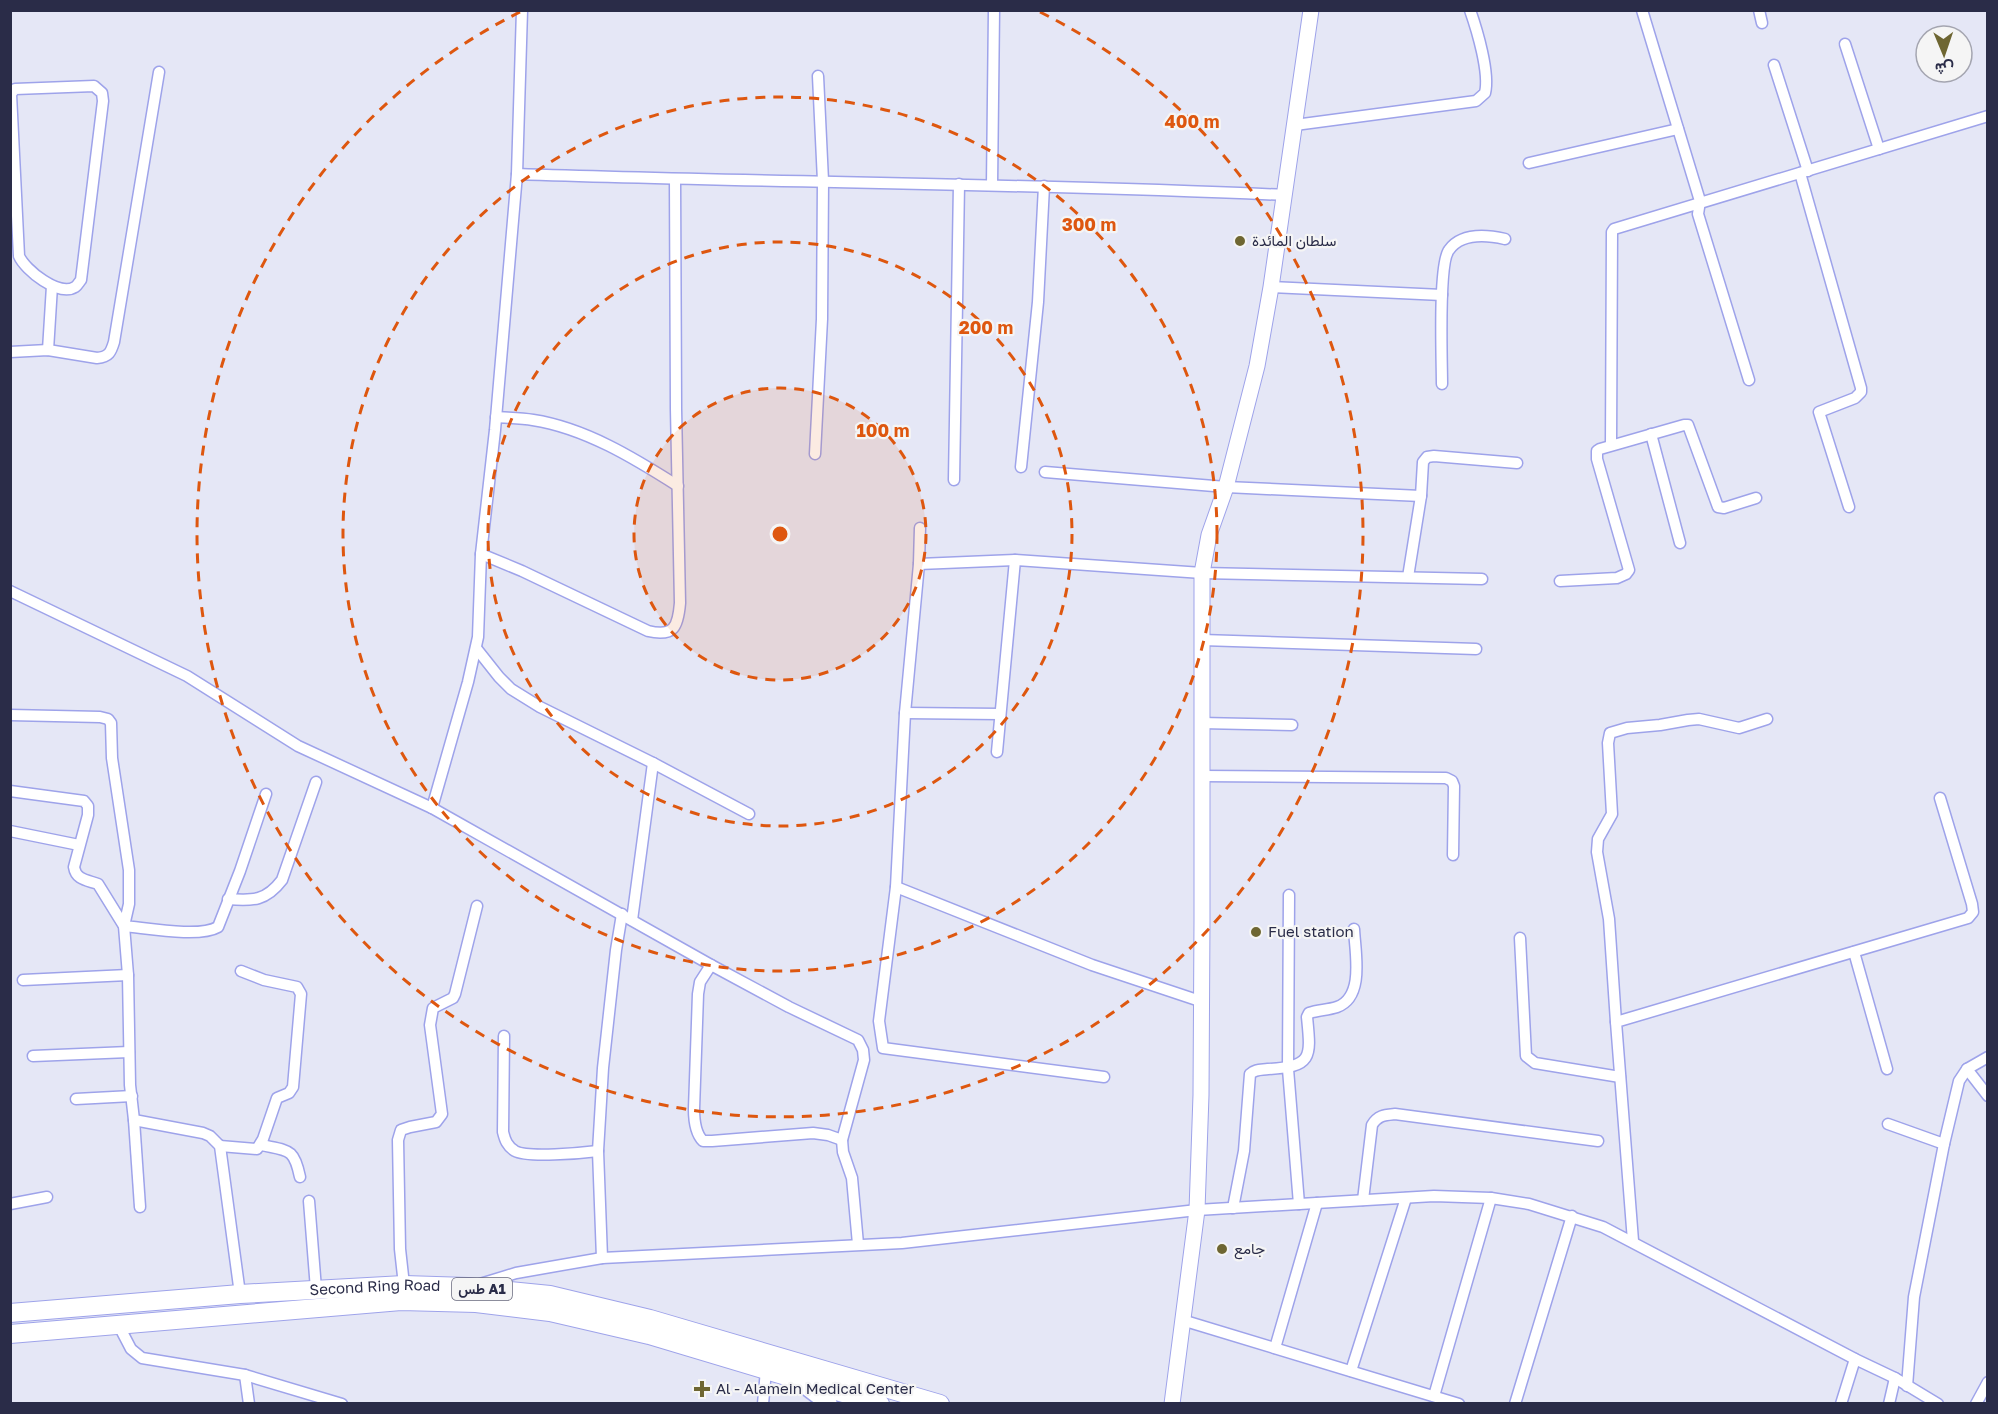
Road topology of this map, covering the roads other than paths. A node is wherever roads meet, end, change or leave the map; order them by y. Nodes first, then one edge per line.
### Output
1 (522, 10) edge
2 (994, 10) edge
3 (1311, 10) edge
4 (1470, 10) edge
5 (1642, 10) edge
6 (1759, 10) edge
7 (1762, 23) dead end
8 (1845, 44) dead end
9 (1774, 65) dead end
10 (159, 72) dead end
11 (818, 76) dead end
12 (1988, 116) edge
13 (1295, 125) junction
14 (1678, 129) junction
15 (1879, 149) junction
16 (1529, 164) dead end
17 (1804, 172) junction
18 (517, 174) junction
19 (675, 179) junction
20 (823, 181) junction
21 (959, 184) junction
22 (992, 185) junction
23 (1044, 186) junction
24 (1284, 195) junction
25 (1700, 201) junction
26 (1505, 239) dead end
27 (52, 286) junction
28 (1271, 287) junction
29 (1442, 295) junction
30 (48, 350) junction
31 (10, 352) edge
32 (1749, 380) dead end
33 (1442, 384) dead end
34 (496, 417) junction
35 (1651, 434) junction
36 (1611, 445) junction
37 (815, 454) dead end
38 (1517, 463) dead end
39 (1021, 467) dead end
40 (1045, 472) dead end
41 (954, 480) dead end
42 (678, 486) junction
43 (1226, 487) junction
44 (1421, 496) junction
45 (1756, 498) dead end
46 (1849, 507) dead end
47 (920, 528) dead end
48 (1680, 543) dead end
49 (481, 554) junction
50 (1015, 560) junction
51 (919, 564) junction
52 (1202, 573) junction
53 (1408, 577) junction
54 (1482, 579) dead end
55 (1560, 580) dead end
56 (10, 591) edge
57 (1202, 640) junction
58 (476, 648) junction
59 (1476, 649) dead end
60 (905, 713) junction
61 (1000, 714) junction
62 (10, 715) edge
63 (1767, 719) dead end
64 (1201, 723) junction
65 (1292, 724) dead end
66 (997, 752) dead end
67 (653, 763) junction
68 (1202, 776) junction
69 (316, 782) dead end
70 (10, 791) edge
71 (266, 794) dead end
72 (1940, 798) dead end
73 (432, 808) junction
74 (748, 814) dead end
75 (10, 831) edge
76 (79, 845) junction
77 (1453, 855) dead end
78 (896, 887) junction
79 (1289, 895) dead end
80 (228, 899) junction
81 (477, 906) dead end
82 (622, 914) junction
83 (632, 920) junction
84 (124, 926) junction
85 (1354, 929) dead end
86 (1520, 938) dead end
87 (1854, 952) junction
88 (711, 964) junction
89 (241, 971) dead end
90 (128, 975) junction
91 (23, 980) dead end
92 (1200, 1001) junction
93 (1616, 1022) junction
94 (504, 1036) dead end
95 (129, 1052) junction
96 (33, 1056) dead end
97 (1988, 1057) edge
98 (1288, 1069) junction
99 (1887, 1069) dead end
100 (1967, 1070) junction
101 (1104, 1077) dead end
102 (1620, 1077) junction
103 (132, 1096) junction
104 (1988, 1096) edge
105 (76, 1099) dead end
106 (134, 1120) junction
107 (1888, 1124) dead end
108 (842, 1140) junction
109 (1599, 1141) dead end
110 (1944, 1144) junction
111 (261, 1145) junction
112 (220, 1146) junction
113 (598, 1151) junction
114 (300, 1177) dead end
115 (46, 1197) dead end
116 (1406, 1198) junction
117 (1491, 1198) junction
118 (1363, 1200) junction
119 (309, 1201) dead end
120 (1317, 1203) junction
121 (10, 1204) edge
122 (1299, 1204) junction
123 (140, 1207) dead end
124 (1233, 1209) junction
125 (1197, 1210) junction
126 (1572, 1216) junction
127 (1633, 1241) junction
128 (858, 1244) junction
129 (602, 1258) junction
130 (404, 1285) junction
131 (468, 1287) junction
132 (316, 1289) junction
133 (240, 1294) junction
134 (10, 1313) edge
135 (1182, 1320) junction
136 (118, 1326) junction
137 (10, 1334) edge
138 (1275, 1348) junction
139 (1855, 1359) junction
140 (766, 1370) junction
141 (1351, 1371) junction
142 (245, 1375) junction
143 (1895, 1378) junction
144 (794, 1379) junction
145 (1988, 1382) edge
146 (1906, 1386) junction
147 (1434, 1396) junction
148 (1926, 1400) edge
149 (249, 1404) edge
150 (342, 1404) edge
151 (763, 1404) edge
152 (829, 1404) edge
153 (880, 1404) edge
154 (940, 1404) edge
155 (1172, 1404) edge
156 (1459, 1404) edge
157 (1515, 1404) edge
158 (1841, 1404) edge
159 (1889, 1404) edge
160 (1938, 1404) edge
161 (1976, 1404) edge

1 - 18 street
2 - 22 street
3 - 13 main road
4 - 13 street
5 - 14 street
6 - 7 street
8 - 15 street
9 - 17 street
10 - 30 street
11 - 20 street
12 - 15 street
13 - 24 main road
14 - 16 street
14 - 25 street
15 - 17 street
17 - 25 street
17 - 46 street
18 - 19 street
18 - 34 street
19 - 20 street
19 - 42 street
20 - 21 street
20 - 37 street
21 - 22 street
21 - 41 street
22 - 23 street
23 - 24 street
23 - 39 street
24 - 28 main road
25 - 32 street
25 - 36 street
26 - 29 street
27 - 27 street
27 - 30 street
28 - 29 street
28 - 43 main road
29 - 33 street
30 - 31 street
34 - 42 street
34 - 49 street
35 - 36 street
35 - 45 street
35 - 48 street
36 - 55 street
38 - 44 street
40 - 43 street
42 - 49 street
43 - 44 street
43 - 52 main road
44 - 53 street
47 - 51 street
49 - 58 street
50 - 51 street
50 - 52 street
50 - 61 street
51 - 60 street
52 - 53 street
52 - 57 main road
53 - 54 street
56 - 73 street
57 - 59 street
57 - 64 main road
58 - 67 street
58 - 73 street
60 - 61 street
60 - 78 street
61 - 66 street
62 - 84 street
63 - 93 street
64 - 65 street
64 - 68 main road
67 - 74 street
67 - 83 street
68 - 77 street
68 - 92 main road
69 - 80 street
70 - 76 street
71 - 80 street
72 - 87 street
73 - 82 street
75 - 76 street
76 - 84 street
78 - 92 street
78 - 101 street
79 - 98 street
80 - 84 street
81 - 130 street
82 - 83 street
82 - 113 street
83 - 88 street
84 - 90 street
85 - 98 street
86 - 102 street
87 - 93 street
87 - 99 street
88 - 108 street
88 - 108 street
89 - 111 street
90 - 91 street
90 - 95 street
92 - 125 main road
93 - 102 street
94 - 113 street
95 - 96 street
95 - 103 street
97 - 100 street
98 - 122 street
98 - 124 street
100 - 104 street
100 - 110 street
102 - 127 street
103 - 105 street
103 - 106 street
106 - 112 street
106 - 123 street
107 - 110 street
108 - 128 street
109 - 118 street
110 - 146 street
111 - 112 street
111 - 114 street
112 - 133 street
113 - 129 street
115 - 121 street
116 - 117 street
116 - 118 street
116 - 141 street
117 - 126 street
117 - 147 street
118 - 120 street
119 - 132 street
120 - 122 street
120 - 138 street
122 - 124 street
124 - 125 street
125 - 128 street
125 - 135 main road
126 - 127 street
126 - 157 street
127 - 139 street
128 - 129 street
129 - 131 street
130 - 131 highway, Second Ring Road / طس A1
130 - 132 highway, Second Ring Road / طس A1
131 - 154 highway, Second Ring Road / طس A1
132 - 133 highway, Second Ring Road / طس A1
133 - 134 highway, Second Ring Road / طس A1
135 - 138 street
135 - 155 main road
136 - 137 highway, Second Ring Road / طس A1
136 - 140 highway, Second Ring Road / طس A1
136 - 142 street
138 - 141 street
139 - 143 street
139 - 158 street
140 - 144 highway, Second Ring Road / طس A1
140 - 151 street
141 - 147 street
142 - 149 street
142 - 150 street
143 - 146 street
143 - 159 street
144 - 152 main road
144 - 153 highway, Second Ring Road / طس A1
145 - 161 street
146 - 148 street
147 - 156 street
148 - 160 street

